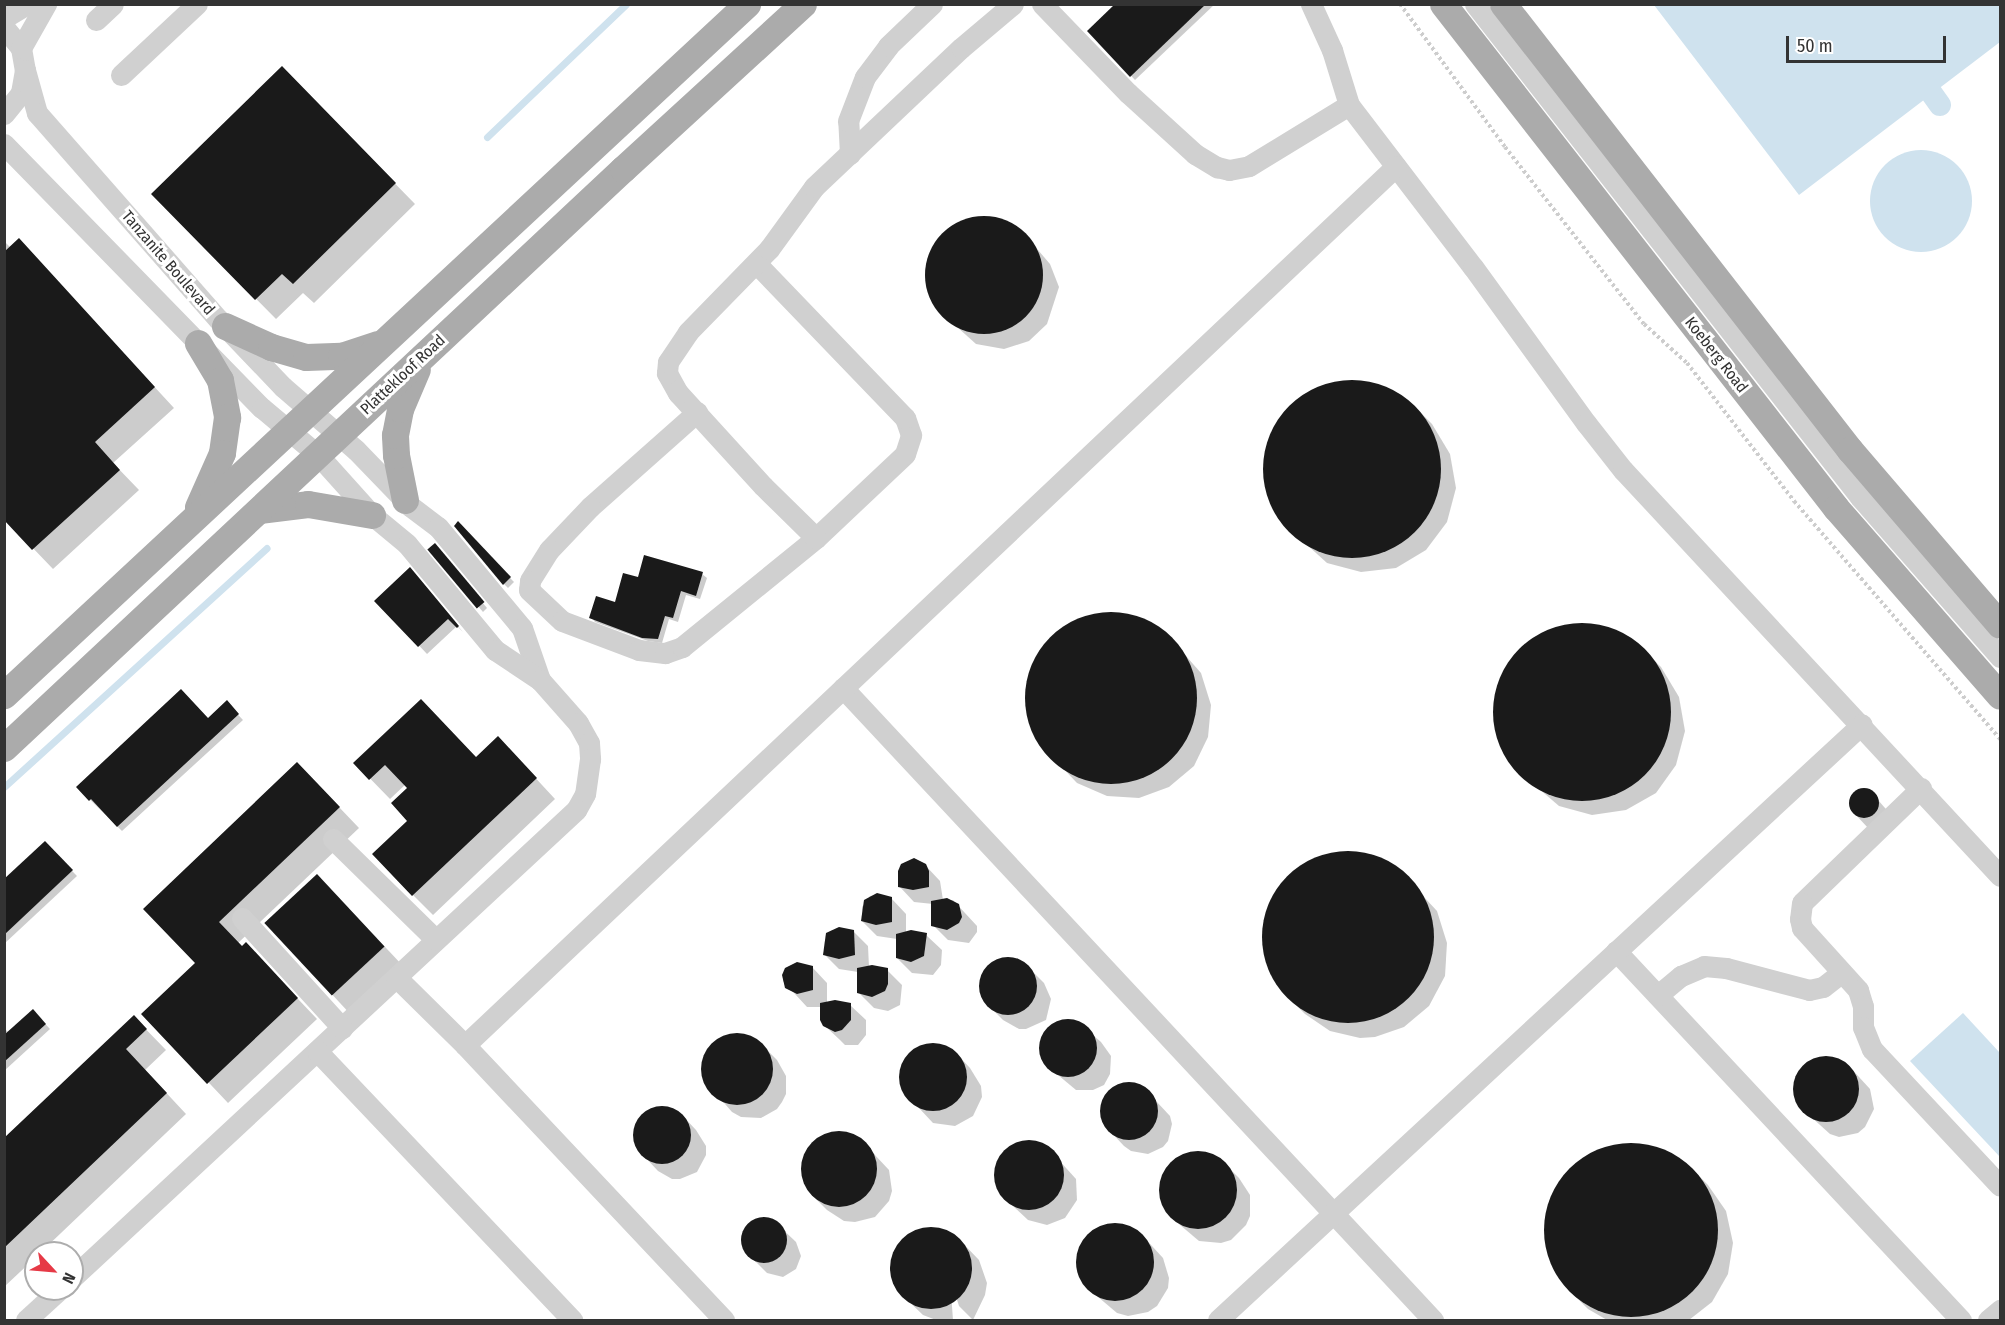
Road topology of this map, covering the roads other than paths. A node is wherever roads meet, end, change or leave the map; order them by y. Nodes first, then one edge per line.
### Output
1 (27, 4) edge
2 (46, 4) edge
3 (113, 4) edge
4 (196, 4) edge
5 (747, 4) edge
6 (803, 4) edge
7 (932, 4) edge
8 (1012, 4) edge
9 (1042, 4) edge
10 (1311, 4) edge
11 (1443, 4) edge
12 (1475, 4) edge
13 (1503, 4) edge
14 (4, 18) edge
15 (96, 20) dead end
16 (4, 27) edge
17 (21, 48) junction
18 (26, 70) junction
19 (121, 75) dead end
20 (1348, 105) junction
21 (4, 114) edge
22 (4, 144) edge
23 (850, 154) junction
24 (1396, 166) junction
25 (757, 264) junction
26 (225, 326) junction
27 (387, 340) junction
28 (198, 343) junction
29 (427, 352) junction
30 (311, 411) junction
31 (697, 412) junction
32 (290, 431) junction
33 (339, 436) junction
34 (318, 454) junction
35 (405, 500) junction
36 (260, 510) junction
37 (372, 514) junction
38 (190, 522) junction
39 (816, 538) junction
40 (544, 606) junction
41 (2001, 625) edge
42 (522, 628) junction
43 (495, 650) junction
44 (2001, 657) edge
45 (540, 680) junction
46 (843, 688) junction
47 (4, 695) edge
48 (2001, 696) edge
49 (1862, 724) junction
50 (4, 748) edge
51 (1921, 788) junction
52 (333, 839) dead end
53 (2001, 876) edge
54 (242, 918) dead end
55 (436, 940) junction
56 (1616, 951) junction
57 (1840, 973) junction
58 (396, 977) junction
59 (1658, 995) junction
60 (342, 1028) junction
61 (465, 1045) junction
62 (317, 1051) junction
63 (2001, 1186) edge
64 (1334, 1212) junction
65 (84, 1267) edge
66 (47, 1301) edge
67 (2001, 1310) edge
68 (26, 1320) edge
69 (572, 1320) edge
70 (724, 1320) edge
71 (1218, 1320) edge
72 (1433, 1320) edge
73 (1961, 1320) edge
74 (1988, 1320) edge

1 - 14 street
2 - 17 street
3 - 15 street
4 - 19 street
5 - 27 main road
6 - 29 main road, Plattekloof Road
7 - 23 street
8 - 23 street
9 - 20 street
10 - 20 street
11 - 48 main road, Koeberg Road
12 - 44 street
13 - 41 main road
16 - 17 street
17 - 18 street, Tanzanite Boulevard
18 - 21 street
18 - 26 street, Tanzanite Boulevard
20 - 24 street
22 - 28 street, Tanzanite Boulevard
23 - 25 street
24 - 46 street
24 - 49 street
25 - 31 street
25 - 39 street
26 - 27 main road
26 - 30 street, Tanzanite Boulevard
27 - 30 main road
28 - 32 street, Tanzanite Boulevard
28 - 38 main road
29 - 33 main road, Plattekloof Road
29 - 35 main road
30 - 32 main road
30 - 33 street, Tanzanite Boulevard
31 - 39 street
31 - 40 street
32 - 34 street, Tanzanite Boulevard
32 - 38 main road
33 - 34 main road, Plattekloof Road
33 - 35 street, Tanzanite Boulevard
34 - 36 main road, Plattekloof Road
34 - 37 street, Tanzanite Boulevard
35 - 42 street, Tanzanite Boulevard
36 - 37 main road
36 - 50 main road, Plattekloof Road
37 - 43 street, Tanzanite Boulevard
38 - 47 main road
39 - 40 street
40 - 42 street
42 - 43 street
42 - 45 street
43 - 45 street, Tanzanite Boulevard
45 - 55 street
46 - 61 street
46 - 64 street
49 - 51 street
49 - 56 street
51 - 53 street
51 - 57 street
52 - 55 street
54 - 60 street
55 - 58 street
56 - 59 street
56 - 64 street
57 - 59 street
57 - 63 street
58 - 60 street
58 - 61 street
59 - 73 street
60 - 62 street
61 - 70 street
62 - 65 street
62 - 69 street
64 - 71 street
64 - 72 street
66 - 68 street
67 - 74 street

